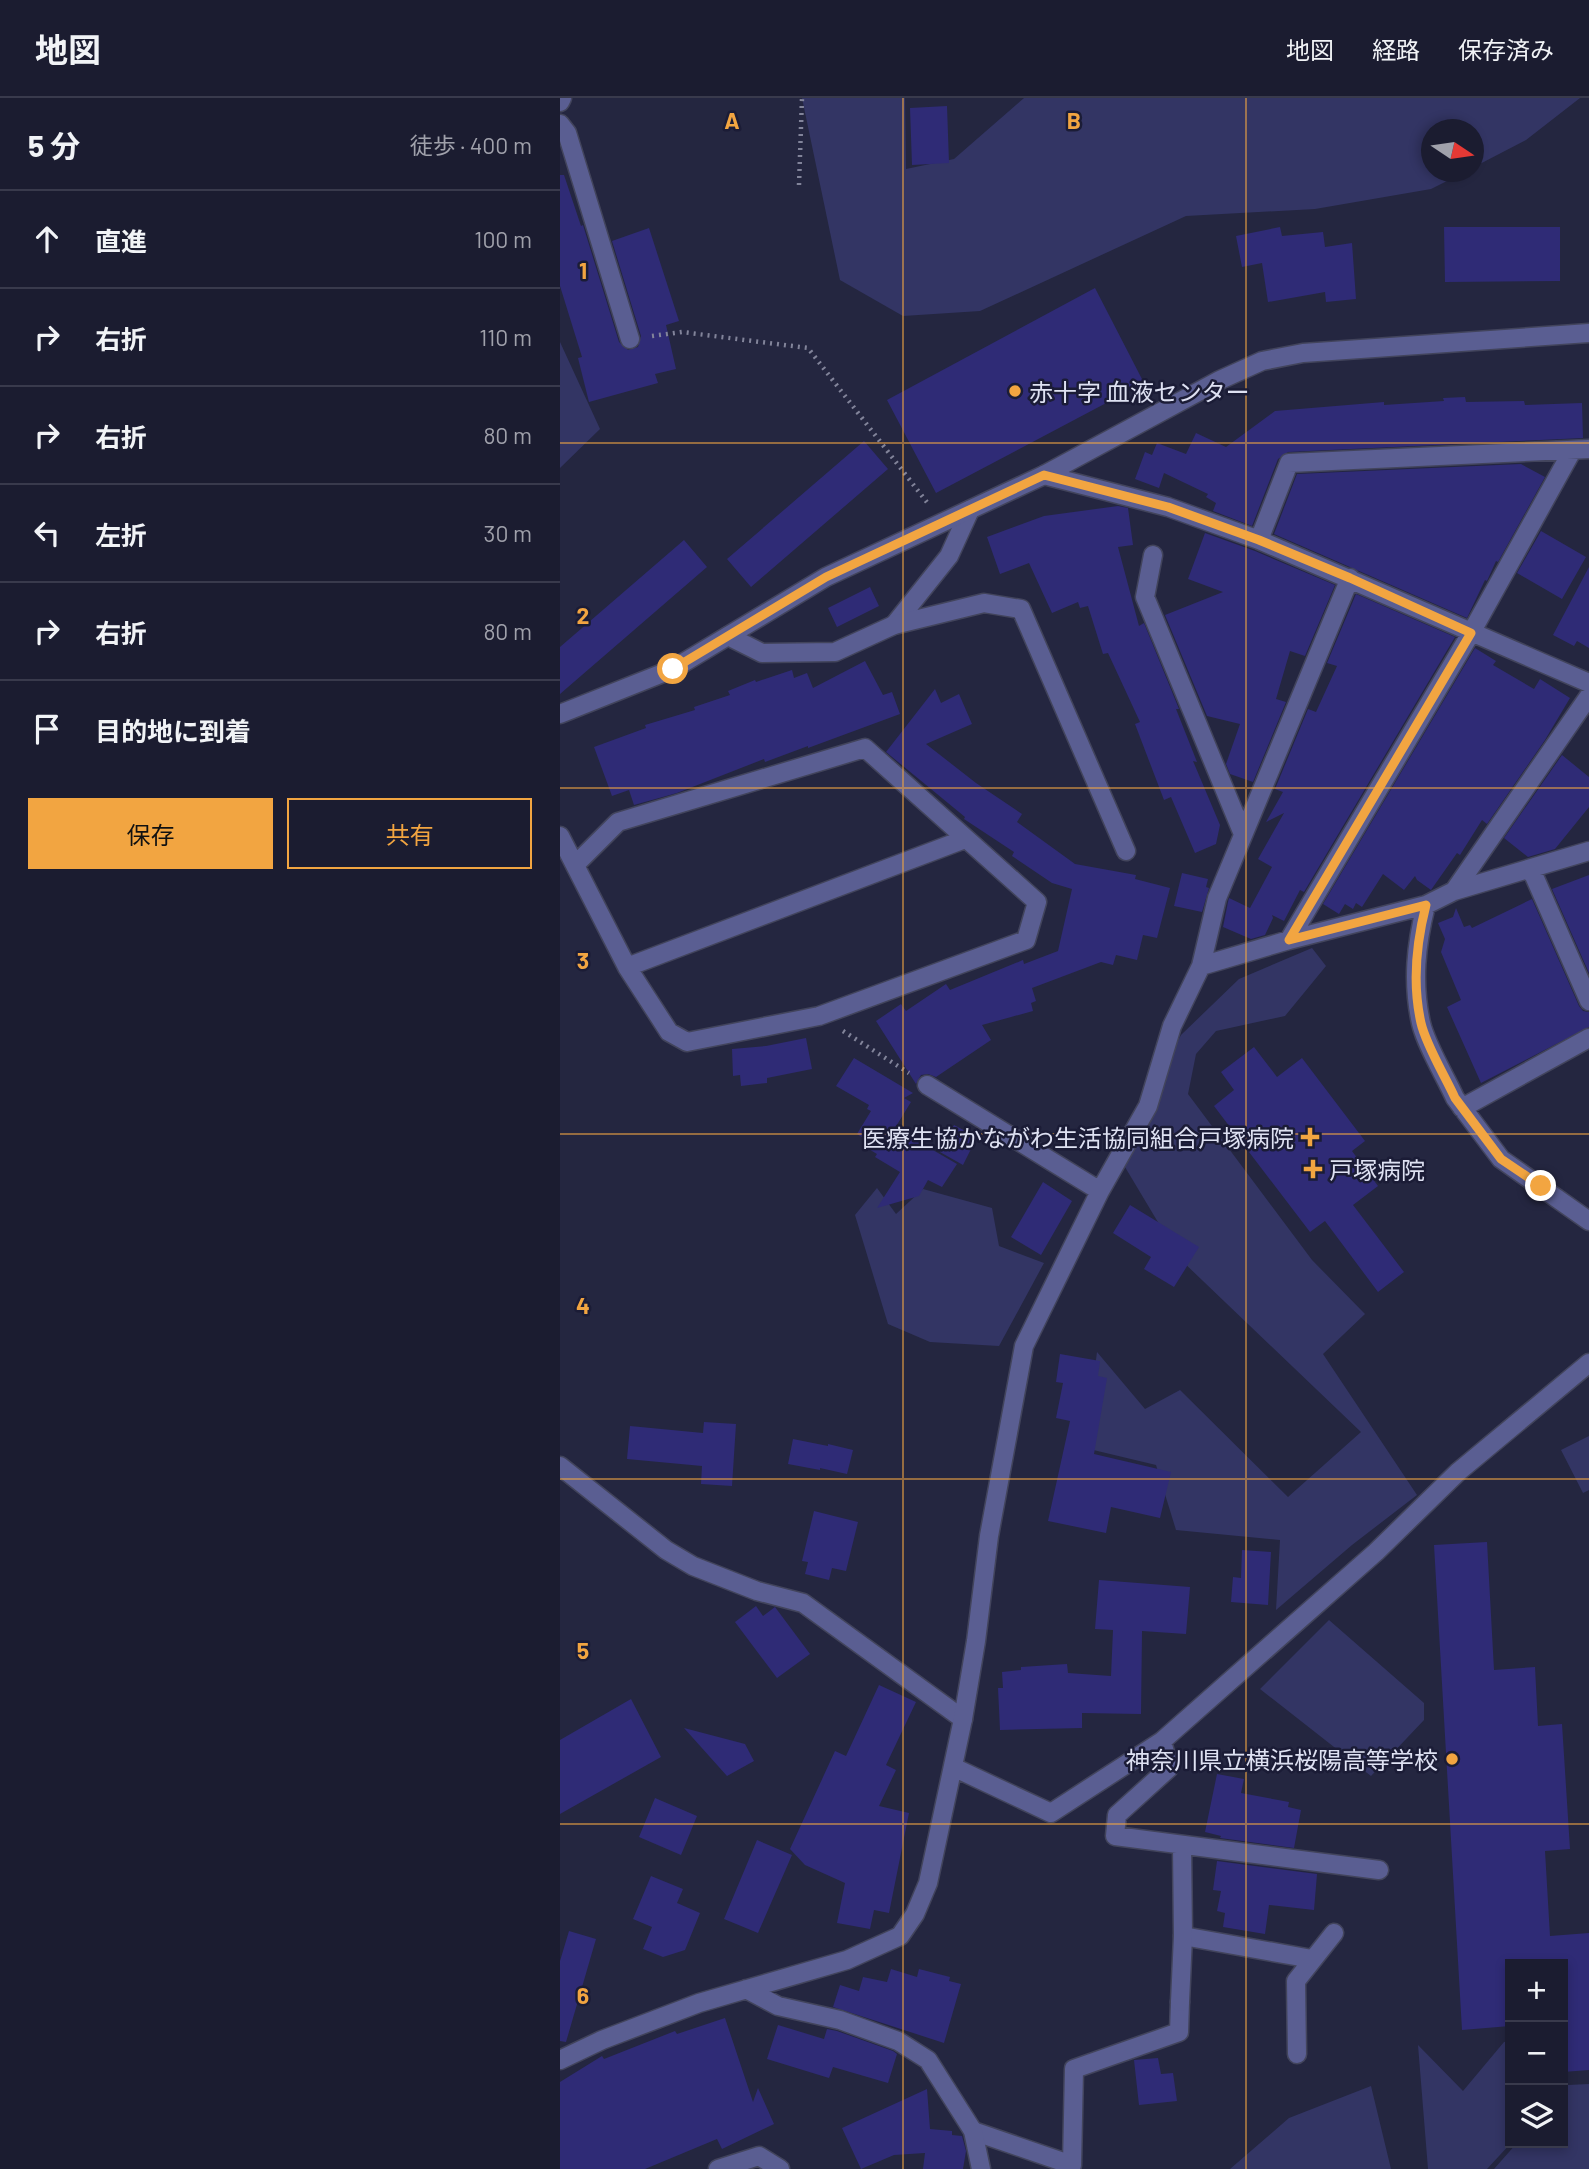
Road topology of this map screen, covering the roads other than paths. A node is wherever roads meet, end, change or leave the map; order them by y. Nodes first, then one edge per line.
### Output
1 (560, 124) edge
2 (1589, 333) edge
3 (631, 339) road end
4 (1580, 450) edge
5 (1044, 475) junction
6 (970, 510) junction
7 (1259, 540) junction
8 (1153, 555) dead end
9 (1350, 578) junction
10 (894, 625) junction
11 (1471, 633) junction
12 (728, 636) junction
13 (1589, 683) edge
14 (1589, 696) edge
15 (560, 714) edge
16 (1242, 834) junction
17 (560, 836) edge
18 (965, 839) junction
19 (1126, 851) dead end
20 (1589, 851) edge
21 (575, 865) junction
22 (1531, 869) junction
23 (1454, 891) junction
24 (1426, 905) junction
25 (1289, 940) junction
26 (1201, 966) junction
27 (627, 967) junction
28 (1589, 1002) edge
29 (1589, 1038) edge
30 (927, 1085) road end
31 (1462, 1108) junction
32 (1101, 1191) junction
33 (1589, 1221) edge
34 (1589, 1363) edge
35 (560, 1466) edge
36 (963, 1719) junction
37 (1162, 1741) junction
38 (953, 1767) junction
39 (1182, 1846) junction
40 (1380, 1870) dead end
41 (1334, 1933) dead end
42 (1183, 1936) junction
43 (1312, 1959) junction
44 (746, 1989) junction
45 (1297, 2054) dead end
46 (560, 2060) edge
47 (972, 2131) junction
48 (718, 2169) edge
49 (780, 2169) edge
50 (981, 2169) edge

1 - 3 street
2 - 5 street
4 - 7 street
4 - 11 street
5 - 6 street
5 - 7 street
6 - 10 street
6 - 12 street
7 - 9 street
8 - 16 street
9 - 11 street
9 - 16 street
10 - 12 street
10 - 19 street
11 - 13 street
11 - 25 street
12 - 15 street
14 - 23 street
16 - 26 street
17 - 21 street
18 - 21 street
18 - 27 street
18 - 27 street
20 - 22 street
21 - 27 street
22 - 23 street
22 - 28 street
23 - 24 street
24 - 25 street
24 - 31 street
25 - 26 street
26 - 32 street
29 - 31 street
30 - 32 street
31 - 33 street
32 - 36 street
34 - 37 street
35 - 36 street
36 - 38 street
37 - 38 street
37 - 39 street
38 - 44 street
39 - 40 street
39 - 42 street
41 - 43 street
42 - 43 street
42 - 47 street
43 - 45 street
44 - 46 street
44 - 47 street
47 - 50 street
48 - 49 street

